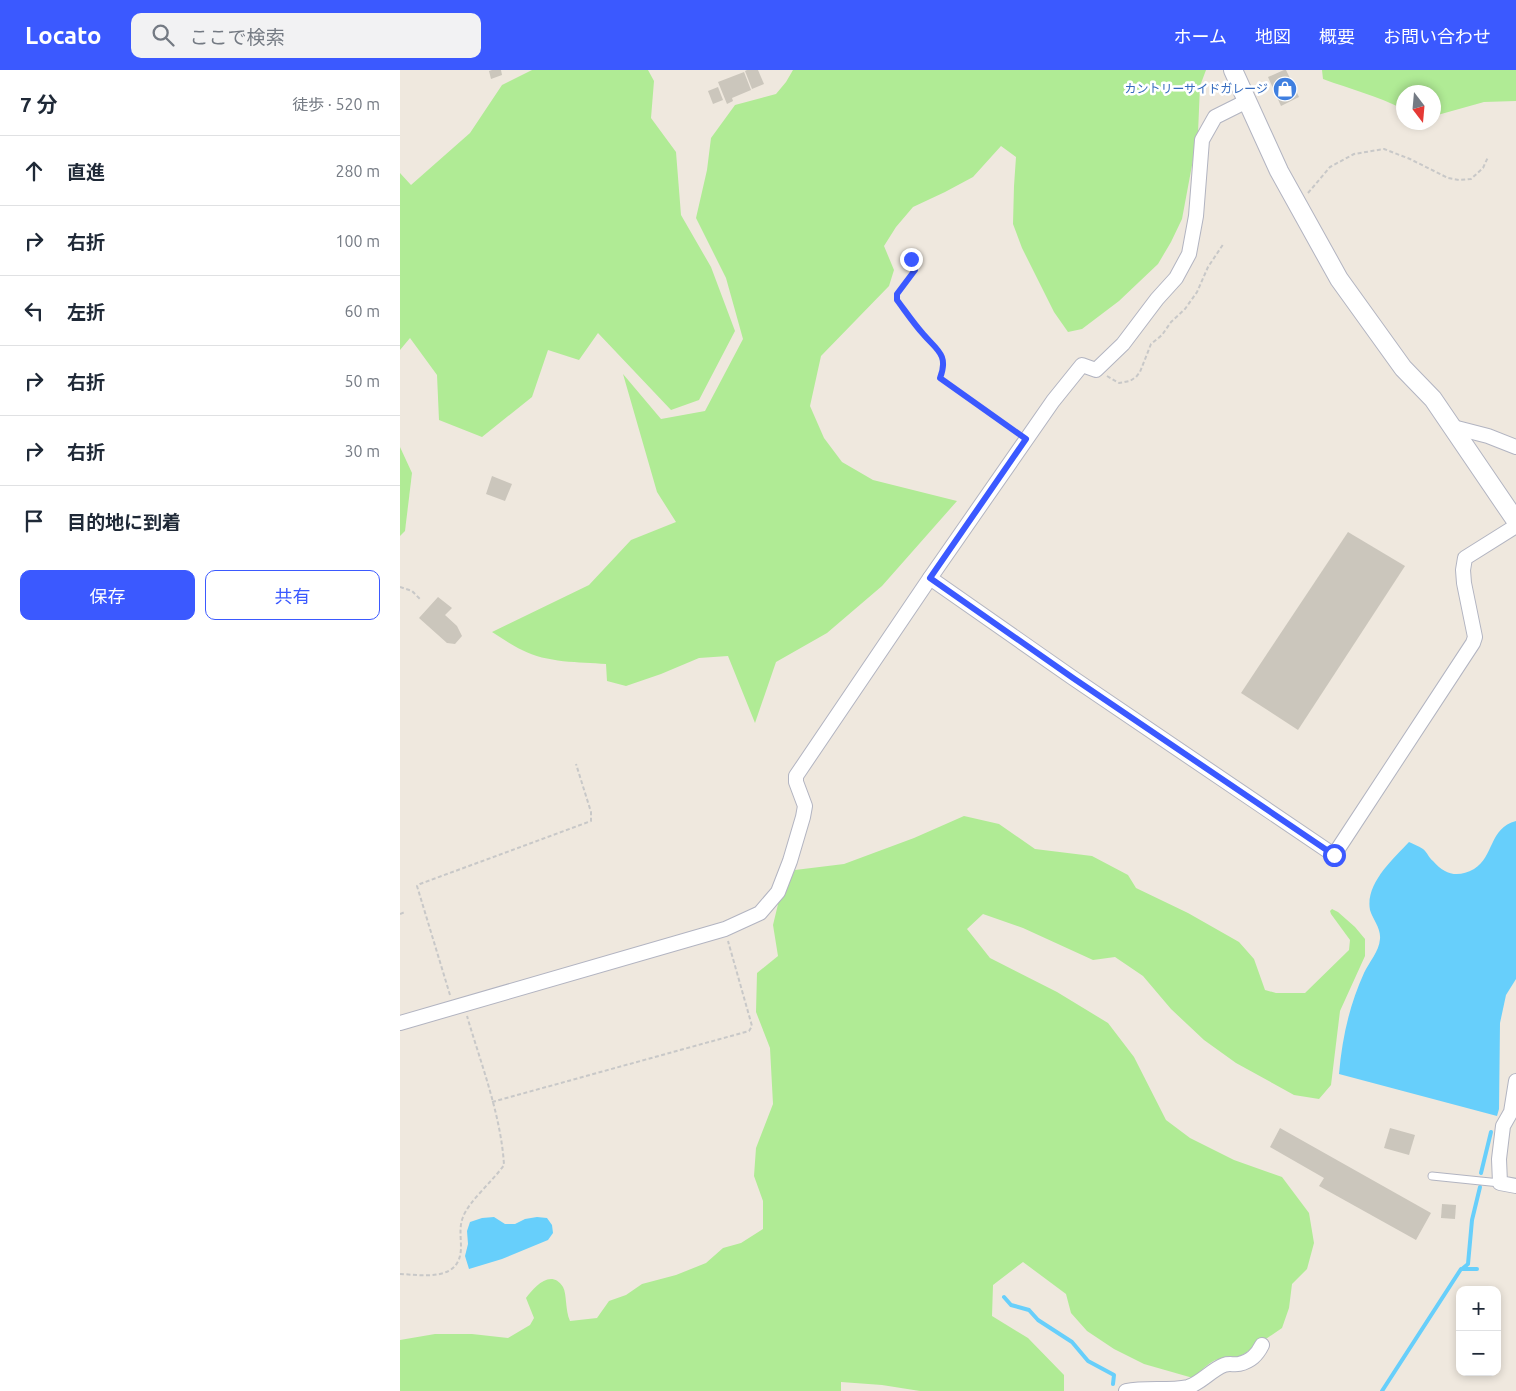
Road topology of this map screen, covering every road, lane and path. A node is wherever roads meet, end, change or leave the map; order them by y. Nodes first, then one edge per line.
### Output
1 (1232, 70) edge
2 (1247, 101) junction
3 (1488, 157) dead end
4 (1297, 204) junction
5 (1224, 243) dead end
6 (905, 254) dead end
7 (1096, 370) junction
8 (1453, 427) junction
9 (1026, 439) junction
10 (1516, 447) edge
11 (1516, 520) edge
12 (1516, 526) edge
13 (930, 578) junction
14 (400, 587) edge
15 (420, 599) dead end
16 (576, 764) dead end
17 (405, 912) dead end
18 (400, 914) edge
19 (725, 929) junction
20 (459, 1006) junction
21 (400, 1023) edge
22 (1516, 1081) edge
23 (492, 1102) junction
24 (1432, 1176) dead end
25 (1500, 1183) junction
26 (1516, 1186) edge
27 (400, 1274) edge
28 (1262, 1345) dead end
29 (1126, 1391) edge

1 - 2 street
2 - 4 street
2 - 7 street
3 - 4 path
4 - 8 street
5 - 7 path
6 - 9 path
7 - 9 street
8 - 10 street
8 - 11 street
9 - 13 street
12 - 13 street
13 - 19 street
14 - 15 path
16 - 20 path
17 - 18 path
19 - 20 street
19 - 23 path
20 - 21 street
20 - 23 path
22 - 25 street
23 - 27 path
24 - 25 lane
25 - 26 street
28 - 29 street

